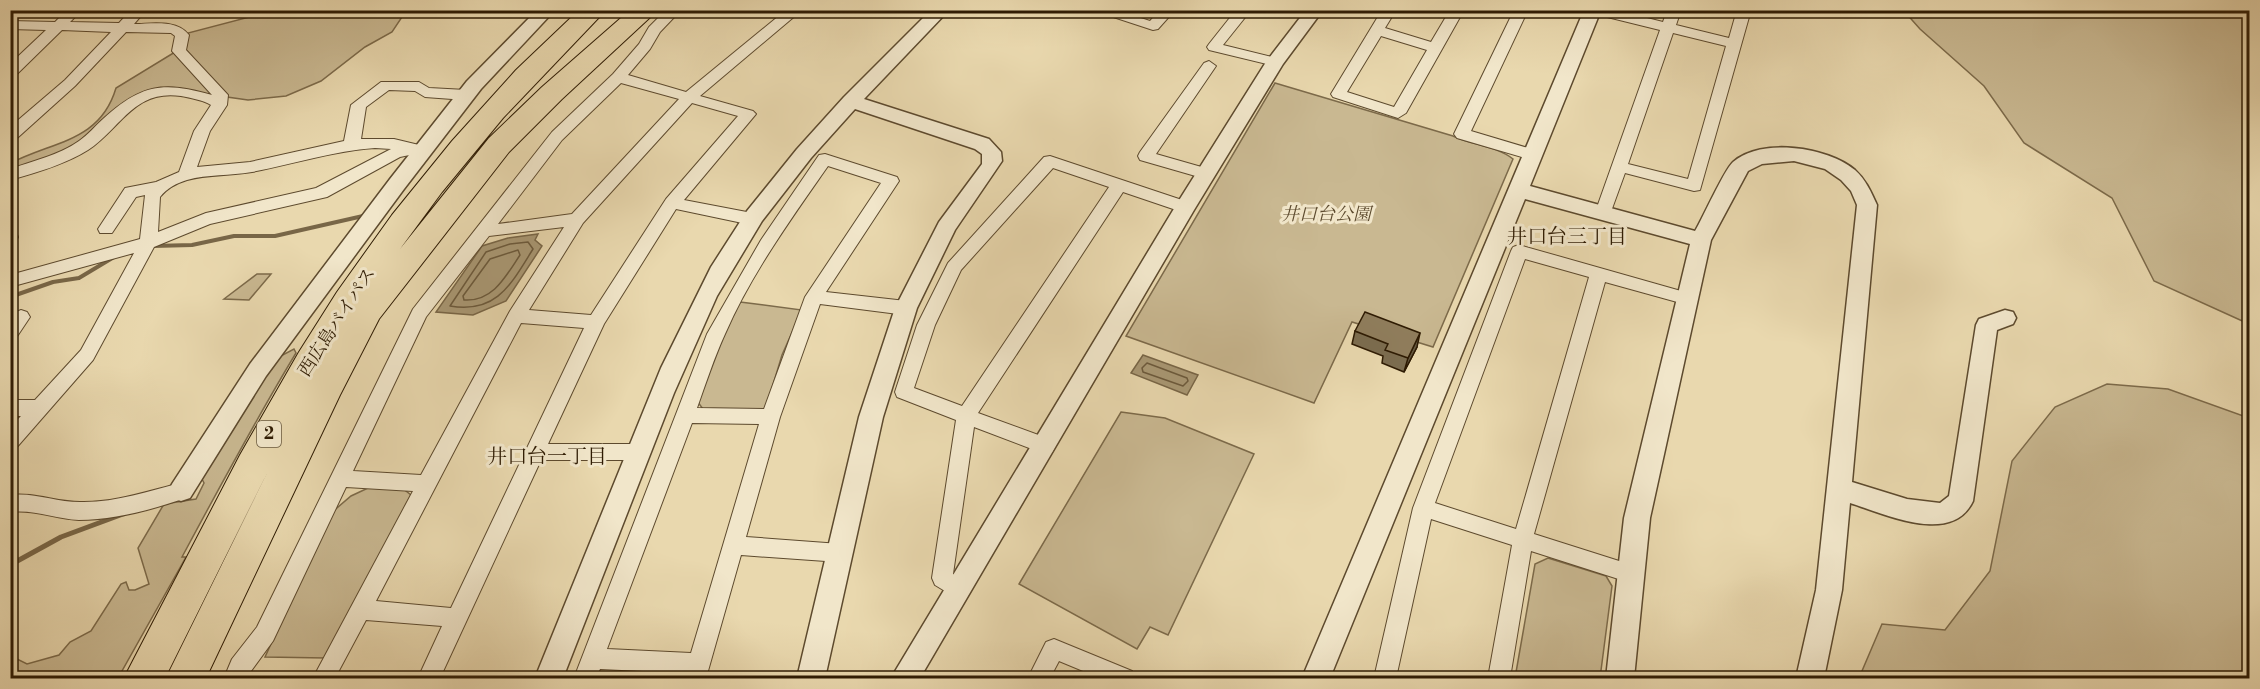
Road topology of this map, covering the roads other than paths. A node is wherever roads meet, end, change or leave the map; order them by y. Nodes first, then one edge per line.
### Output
1 (75, 10) edge
2 (139, 10) edge
3 (547, 10) edge
4 (565, 10) edge
5 (594, 10) edge
6 (614, 10) edge
7 (646, 10) edge
8 (674, 10) edge
9 (795, 10) edge
10 (941, 10) edge
11 (1099, 10) edge
12 (1168, 10) edge
13 (1244, 10) edge
14 (1315, 10) edge
15 (1389, 10) edge
16 (1457, 10) edge
17 (1521, 10) edge
18 (1594, 10) edge
19 (1674, 10) edge
20 (1744, 10) edge
21 (10, 25) edge
22 (57, 26) junction
23 (121, 27) junction
24 (1668, 28) junction
25 (1377, 30) junction
26 (1734, 44) junction
27 (1435, 48) junction
28 (1275, 62) junction
29 (1209, 66) dead end
30 (10, 73) edge
31 (618, 77) junction
32 (466, 95) junction
33 (688, 98) junction
34 (218, 101) junction
35 (852, 101) junction
36 (10, 136) edge
37 (350, 145) junction
38 (416, 149) junction
39 (1532, 155) junction
40 (1621, 167) junction
41 (1206, 174) junction
42 (10, 175) edge
43 (186, 175) junction
44 (1118, 186) junction
45 (159, 187) junction
46 (1518, 190) junction
47 (672, 203) junction
48 (417, 204) junction
49 (1185, 207) junction
50 (1603, 213) junction
51 (577, 219) junction
52 (752, 219) junction
53 (106, 229) dead end
54 (483, 230) junction
55 (1701, 240) junction
56 (146, 246) junction
57 (1599, 274) junction
58 (10, 281) edge
59 (814, 297) junction
60 (1688, 299) junction
61 (906, 308) junction
62 (364, 316) junction
63 (516, 316) junction
64 (21, 317) dead end
65 (2005, 318) dead end
66 (596, 322) junction
67 (10, 333) edge
68 (10, 408) edge
69 (41, 408) junction
70 (684, 415) junction
71 (966, 416) junction
72 (771, 417) junction
73 (10, 441) edge
74 (1045, 446) junction
75 (535, 452) junction
76 (638, 452) junction
77 (340, 478) junction
78 (425, 484) junction
79 (1839, 489) junction
80 (181, 491) joint
81 (10, 504) edge
82 (1423, 508) junction
83 (1523, 538) junction
84 (734, 545) junction
85 (840, 553) junction
86 (1630, 574) junction
87 (958, 590) junction
88 (362, 610) junction
89 (458, 618) junction
90 (589, 668) edge
91 (697, 671) edge
92 (144, 678) edge
93 (186, 678) edge
94 (235, 678) edge
95 (324, 678) edge
96 (429, 678) edge
97 (549, 678) edge
98 (811, 678) edge
99 (905, 678) edge
100 (1039, 678) edge
101 (1124, 678) edge
102 (1316, 678) edge
103 (1385, 678) edge
104 (1499, 678) edge
105 (1620, 678) edge
106 (1810, 678) edge

1 - 22 street
2 - 23 street
3 - 32 street
4 - 48 highway
5 - 48 highway, 西広島バイパス / 2
6 - 62 highway, 西広島バイパス / 2
7 - 62 highway
8 - 31 street
9 - 33 street
10 - 35 street
11 - 12 street
13 - 28 street
14 - 28 street
15 - 25 street
16 - 27 street
17 - 39 street
18 - 24 street
18 - 39 street
19 - 24 street
20 - 26 street
21 - 22 street
22 - 23 street
22 - 30 street
23 - 34 street
23 - 36 street
24 - 26 street
24 - 40 street
25 - 27 street
25 - 27 street
26 - 40 street
28 - 41 street
29 - 41 street
31 - 33 street
31 - 54 street
32 - 37 street
32 - 38 street
33 - 47 street
33 - 51 street
34 - 42 street
34 - 43 street
35 - 52 street
35 - 61 street
37 - 38 street
37 - 43 street
38 - 56 street
38 - 80 street
39 - 46 street
40 - 50 street
41 - 49 street
43 - 45 street
44 - 49 street
44 - 71 street
44 - 71 street
45 - 53 street
45 - 56 street
46 - 50 street
46 - 102 street
47 - 52 street
47 - 66 street
48 - 92 highway, 西広島バイパス / 2
49 - 74 street
50 - 55 street
51 - 54 street
51 - 63 street
52 - 76 street
54 - 77 street
55 - 60 street
55 - 79 street
56 - 58 street
56 - 69 street
57 - 60 street
57 - 82 street
57 - 83 street
59 - 61 street
59 - 70 street
59 - 72 street
60 - 86 street
61 - 85 street
62 - 93 highway, 西広島バイパス / 2
63 - 66 street
63 - 78 street
64 - 67 street
65 - 79 street
66 - 75 street
68 - 69 street
69 - 73 street
70 - 72 street
70 - 90 street
71 - 74 street
71 - 87 street
72 - 84 street
74 - 87 street
75 - 76 street
75 - 89 street
76 - 97 street
77 - 78 street
77 - 94 street
78 - 88 street
79 - 106 street
80 - 81 street
82 - 83 street
82 - 103 street
83 - 86 street
83 - 104 street
84 - 85 street
84 - 91 street
85 - 98 street
86 - 105 street
87 - 99 street
88 - 89 street
88 - 95 street
89 - 96 street
90 - 91 street
100 - 101 street

